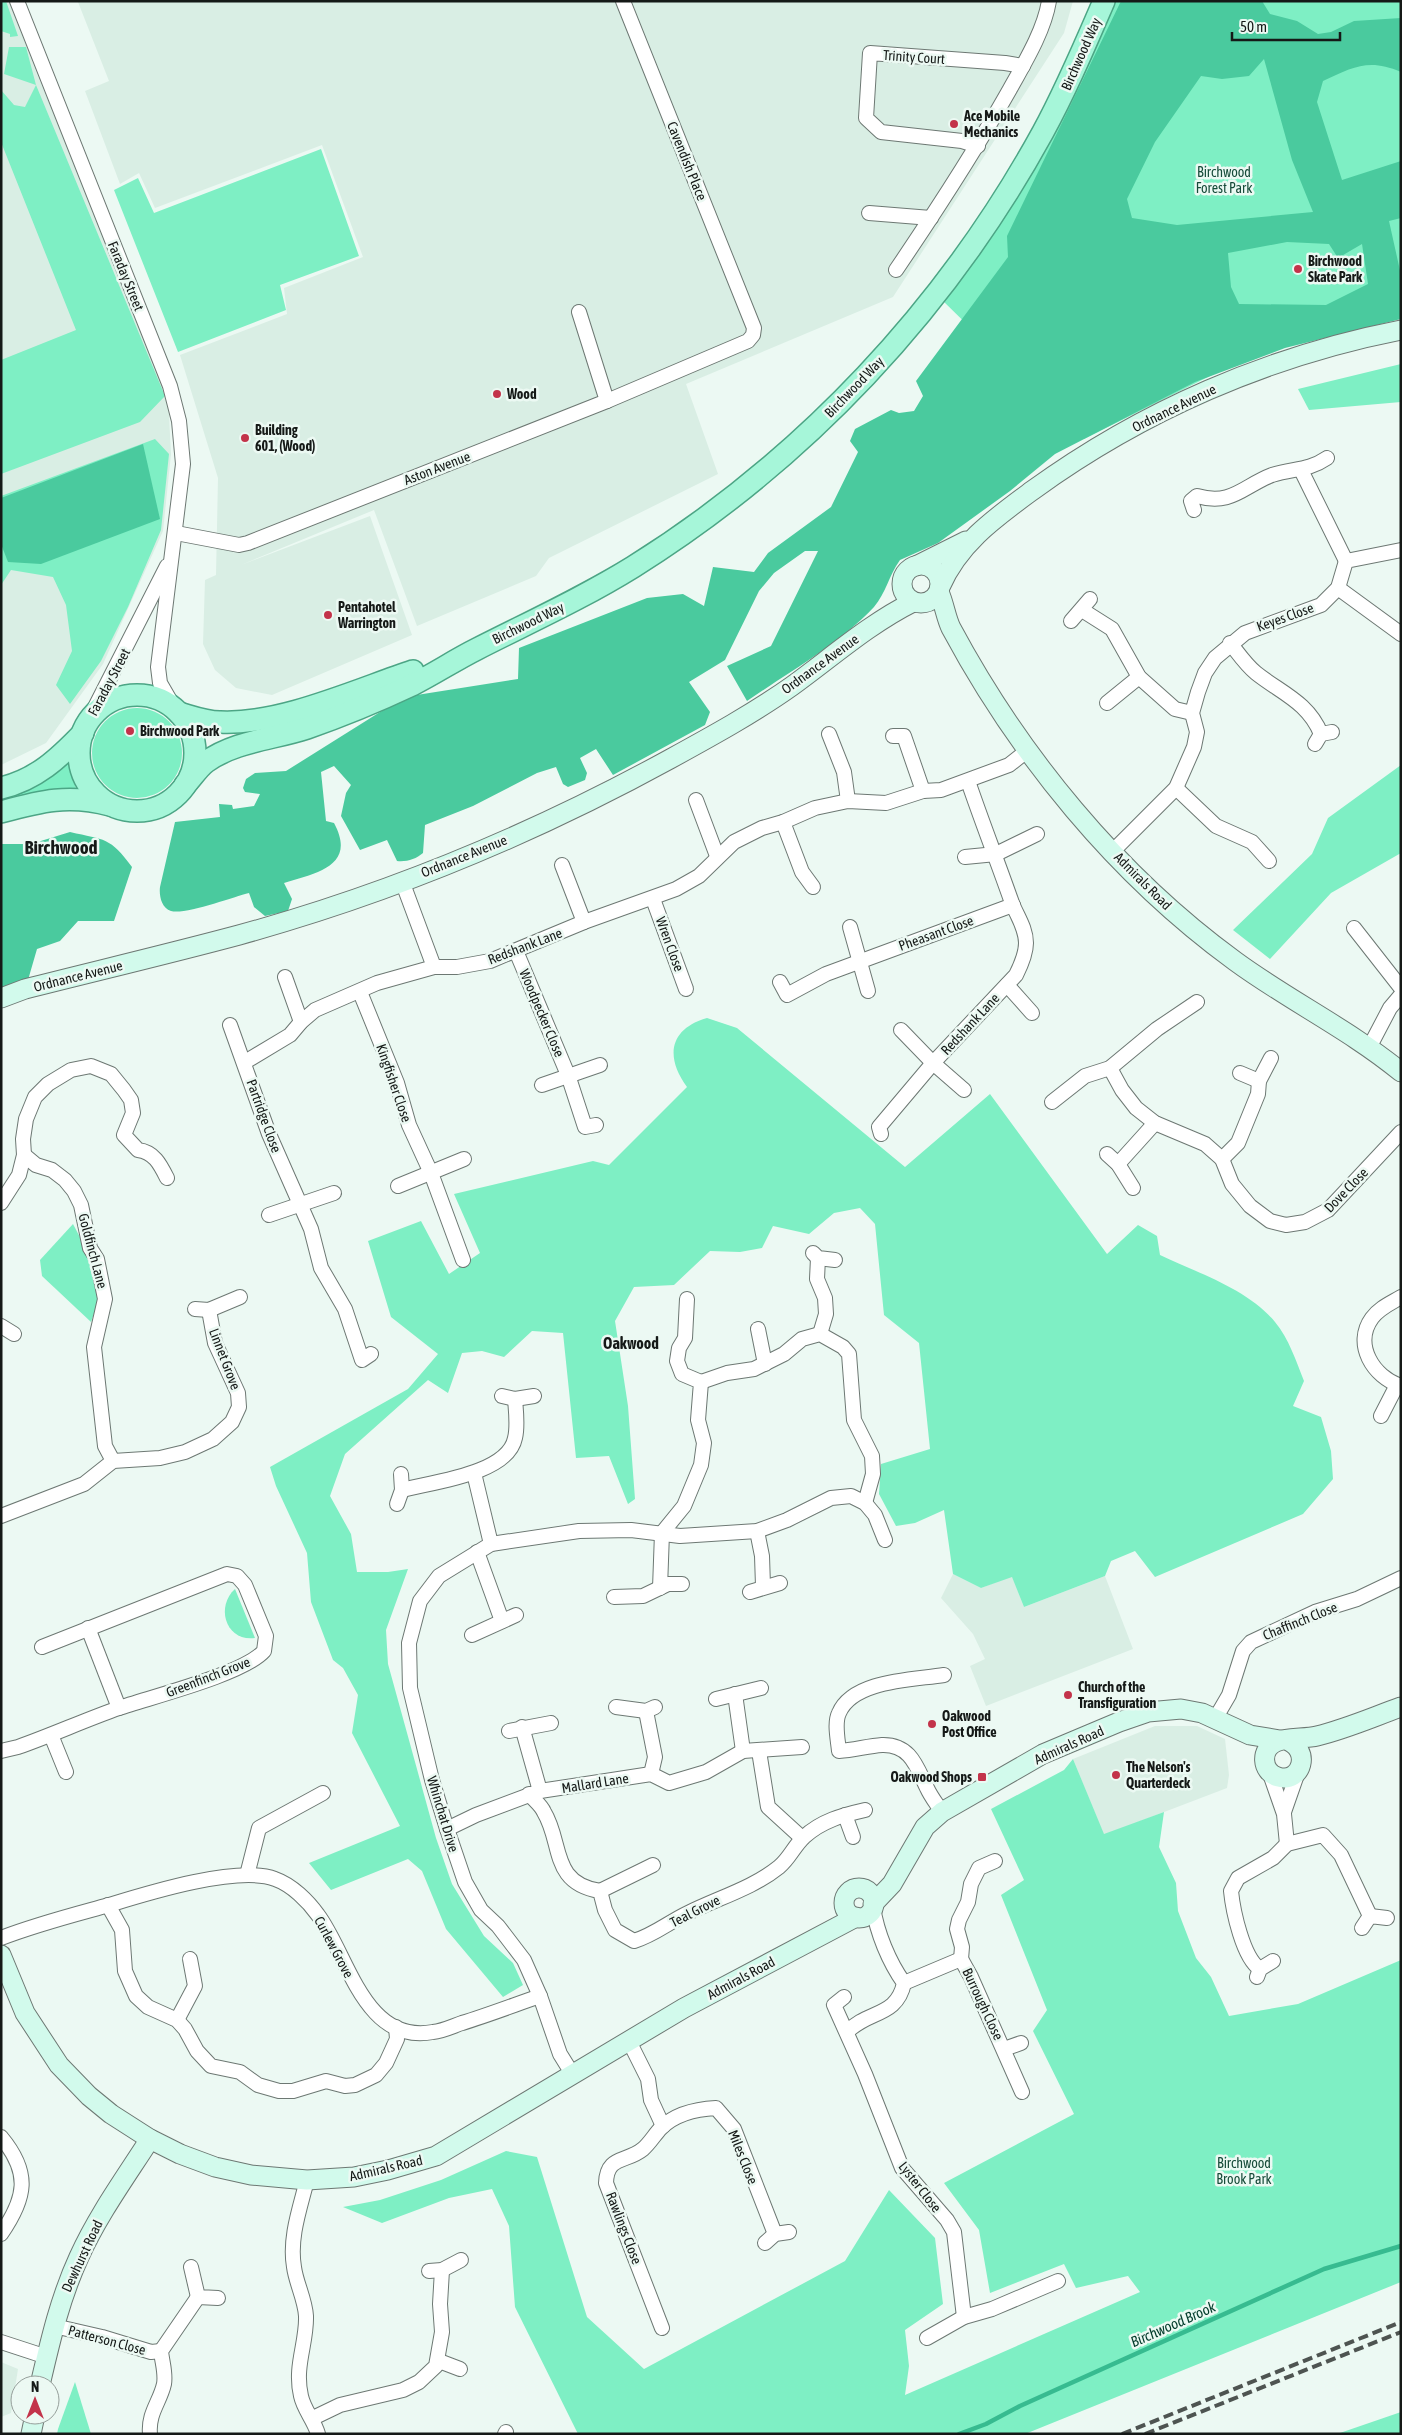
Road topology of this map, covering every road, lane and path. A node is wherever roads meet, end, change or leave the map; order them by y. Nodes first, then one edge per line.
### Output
1 (17, 1) edge
2 (623, 1) edge
3 (1104, 1) edge
4 (1048, 4) edge
5 (1023, 66) junction
6 (978, 146) junction
7 (869, 213) dead end
8 (931, 218) junction
9 (896, 270) dead end
10 (579, 312) dead end
11 (752, 321) joint
12 (1401, 330) edge
13 (607, 401) junction
14 (1328, 458) dead end
15 (1301, 470) junction
16 (1194, 510) dead end
17 (176, 533) junction
18 (973, 538) junction
19 (1401, 550) edge
20 (170, 561) junction
21 (1346, 561) junction
22 (916, 566) junction
23 (902, 582) junction
24 (1338, 588) junction
25 (940, 589) junction
26 (915, 602) junction
27 (884, 617) junction
28 (1071, 621) dead end
29 (949, 625) junction
30 (1401, 634) edge
31 (1230, 643) junction
32 (477, 649) junction
33 (1139, 677) junction
34 (1106, 703) dead end
35 (177, 711) junction
36 (1192, 713) junction
37 (85, 728) junction
38 (829, 734) dead end
39 (893, 736) dead end
40 (1322, 737) dead end
41 (1028, 750) junction
42 (968, 781) junction
43 (185, 785) junction
44 (1, 788) edge
45 (1176, 788) junction
46 (923, 791) junction
47 (696, 800) dead end
48 (848, 801) junction
49 (118, 807) junction
50 (1, 812) edge
51 (783, 822) junction
52 (1037, 834) dead end
53 (1113, 851) junction
54 (996, 854) junction
55 (717, 856) junction
56 (966, 857) dead end
57 (1269, 861) dead end
58 (562, 865) dead end
59 (402, 881) junction
60 (813, 887) dead end
61 (653, 899) junction
62 (1013, 905) junction
63 (584, 922) junction
64 (850, 927) dead end
65 (1354, 928) dead end
66 (516, 951) junction
67 (860, 962) junction
68 (434, 967) junction
69 (285, 977) dead end
70 (780, 982) dead end
71 (1007, 985) junction
72 (1401, 988) edge
73 (868, 991) dead end
74 (360, 992) junction
75 (686, 992) dead end
76 (1401, 995) edge
77 (1, 998) edge
78 (1197, 1002) dead end
79 (1032, 1013) dead end
80 (301, 1022) junction
81 (230, 1025) dead end
82 (901, 1030) dead end
83 (1369, 1048) junction
84 (1271, 1058) dead end
85 (245, 1062) junction
86 (933, 1063) junction
87 (600, 1065) dead end
88 (1110, 1068) junction
89 (1401, 1072) edge
90 (1240, 1073) dead end
91 (568, 1075) junction
92 (1259, 1081) junction
93 (542, 1085) dead end
94 (964, 1090) dead end
95 (1052, 1102) dead end
96 (1155, 1123) junction
97 (596, 1125) dead end
98 (1401, 1132) edge
99 (881, 1134) dead end
100 (1107, 1154) dead end
101 (24, 1155) junction
102 (464, 1159) dead end
103 (1222, 1159) junction
104 (1118, 1164) junction
105 (431, 1173) junction
106 (167, 1178) dead end
107 (398, 1186) dead end
108 (1133, 1188) dead end
109 (334, 1193) dead end
110 (1, 1203) edge
111 (300, 1205) junction
112 (269, 1215) dead end
113 (463, 1260) dead end
114 (835, 1260) dead end
115 (240, 1297) dead end
116 (690, 1297) dead end
117 (1401, 1297) edge
118 (1, 1326) edge
119 (758, 1329) dead end
120 (14, 1334) dead end
121 (820, 1334) junction
122 (372, 1354) dead end
123 (765, 1364) junction
124 (701, 1382) junction
125 (1399, 1386) edge
126 (534, 1396) dead end
127 (1382, 1416) dead end
128 (113, 1461) junction
129 (474, 1473) junction
130 (401, 1474) dead end
131 (402, 1490) junction
132 (865, 1502) junction
133 (397, 1504) dead end
134 (1, 1516) edge
135 (757, 1531) junction
136 (662, 1533) junction
137 (885, 1540) dead end
138 (491, 1544) junction
139 (477, 1552) junction
140 (1401, 1578) edge
141 (780, 1583) dead end
142 (682, 1584) dead end
143 (660, 1588) junction
144 (614, 1597) dead end
145 (516, 1615) dead end
146 (502, 1621) junction
147 (88, 1628) junction
148 (472, 1635) dead end
149 (42, 1647) dead end
150 (944, 1674) dead end
151 (761, 1688) dead end
152 (735, 1694) junction
153 (716, 1699) dead end
154 (616, 1707) dead end
155 (1401, 1707) edge
156 (119, 1708) junction
157 (1215, 1719) junction
158 (551, 1723) dead end
159 (1236, 1731) junction
160 (1327, 1733) junction
161 (51, 1735) junction
162 (1283, 1740) junction
163 (802, 1748) dead end
164 (1, 1751) edge
165 (743, 1751) junction
166 (759, 1751) junction
167 (1301, 1765) junction
168 (1267, 1769) junction
169 (66, 1772) dead end
170 (651, 1774) junction
171 (323, 1793) dead end
172 (534, 1793) junction
173 (866, 1810) dead end
174 (942, 1812) junction
175 (1284, 1814) junction
176 (845, 1815) junction
177 (447, 1829) junction
178 (853, 1837) dead end
179 (802, 1838) junction
180 (1287, 1844) junction
181 (995, 1861) dead end
182 (903, 1864) junction
183 (653, 1865) dead end
184 (247, 1875) junction
185 (600, 1891) junction
186 (852, 1891) junction
187 (108, 1905) junction
188 (865, 1911) junction
189 (1370, 1916) junction
190 (1388, 1918) dead end
191 (1362, 1928) dead end
192 (1, 1938) edge
193 (813, 1939) junction
194 (1, 1955) edge
195 (190, 1959) dead end
196 (961, 1959) junction
197 (1273, 1961) dead end
198 (904, 1983) junction
199 (540, 1996) junction
200 (844, 1996) dead end
201 (177, 2020) junction
202 (396, 2027) junction
203 (847, 2032) junction
204 (629, 2041) junction
205 (1021, 2043) dead end
206 (1004, 2049) junction
207 (573, 2075) junction
208 (1022, 2092) dead end
209 (663, 2126) junction
210 (1, 2137) edge
211 (150, 2139) junction
212 (307, 2180) junction
213 (1, 2234) edge
214 (776, 2236) dead end
215 (461, 2260) dead end
216 (191, 2267) dead end
217 (1058, 2281) dead end
218 (198, 2297) junction
219 (218, 2298) dead end
220 (964, 2317) junction
221 (54, 2326) junction
222 (662, 2328) dead end
223 (927, 2338) dead end
224 (1, 2342) edge
225 (161, 2351) junction
226 (46, 2357) junction
227 (439, 2361) junction
228 (460, 2369) dead end
229 (42, 2375) edge
230 (313, 2418) junction
231 (150, 2434) edge
232 (318, 2434) edge

1 - 17 street, Faraday Street
2 - 11 street, Cavendish Place
3 - 32 main road, Birchwood Way
4 - 5 street
5 - 6 street
5 - 6 street, Trinity Court
6 - 8 street
7 - 8 street
8 - 9 street
10 - 13 street
11 - 13 street, Aston Avenue
12 - 18 street, Ordnance Avenue
13 - 17 street, Aston Avenue
14 - 15 street
15 - 16 street
15 - 21 street
17 - 20 street, Faraday Street
18 - 22 street, Ordnance Avenue
18 - 25 street, Ordnance Avenue
19 - 21 street
20 - 35 street, Faraday Street
20 - 37 street, Faraday Street
21 - 24 street, Keyes Close
22 - 23 street
22 - 25 street
23 - 26 street
23 - 27 street, Ordnance Avenue
24 - 30 street
24 - 31 street, Keyes Close
25 - 26 street
25 - 29 street, Admirals Road
26 - 27 street, Ordnance Avenue
26 - 29 street, Admirals Road
27 - 59 street, Ordnance Avenue
28 - 33 street
29 - 41 street, Admirals Road
31 - 36 street, Keyes Close
31 - 40 street
32 - 35 main road, Birchwood Way
32 - 43 main road, Birchwood Way
33 - 34 street
33 - 36 street
35 - 37 main road
35 - 43 main road
36 - 45 street, Keyes Close
37 - 44 main road
37 - 49 main road
38 - 48 street
39 - 46 street
41 - 42 street, Redshank Lane
41 - 53 street, Admirals Road
42 - 46 street, Redshank Lane
42 - 54 street, Redshank Lane
43 - 49 main road
45 - 53 street, Keyes Close
45 - 57 street
46 - 48 street, Redshank Lane
47 - 55 street
48 - 51 street, Redshank Lane
49 - 50 main road
51 - 55 street, Redshank Lane
51 - 60 street
52 - 54 street
53 - 83 street, Admirals Road
54 - 56 street
54 - 62 street, Redshank Lane
55 - 61 street, Redshank Lane
58 - 63 street
59 - 68 street
59 - 77 street, Ordnance Avenue
61 - 63 street, Redshank Lane
61 - 75 street, Wren Close
62 - 67 street, Pheasant Close
62 - 71 street, Redshank Lane
63 - 66 street, Redshank Lane
64 - 67 street
65 - 72 street
66 - 68 street, Redshank Lane
66 - 91 street, Woodpecker Close
67 - 70 street, Pheasant Close
67 - 73 street
68 - 74 street, Redshank Lane
69 - 80 street
71 - 79 street, Redshank Lane
71 - 86 street, Redshank Lane
74 - 80 street, Redshank Lane
74 - 105 street, Kingfisher Close
76 - 83 street
78 - 88 street
80 - 85 street, Redshank Lane
81 - 85 street, Partridge Close
82 - 86 street, Redshank Lane
83 - 89 street, Admirals Road
84 - 92 street
85 - 111 street, Partridge Close
86 - 94 street, Redshank Lane
86 - 99 street, Redshank Lane
87 - 91 street, Woodpecker Close
88 - 95 street
88 - 96 street, Dove Close
90 - 92 street
91 - 93 street, Woodpecker Close
91 - 97 street, Woodpecker Close
92 - 103 street
96 - 103 street, Dove Close
96 - 104 street
98 - 103 street, Dove Close
100 - 104 street
101 - 106 street
101 - 110 street
101 - 128 street, Goldfinch Lane
102 - 105 street
104 - 108 street
105 - 107 street
105 - 113 street, Kingfisher Close
109 - 111 street
111 - 112 street
111 - 122 street, Partridge Close
114 - 121 street
115 - 128 street, Linnet Grove
116 - 124 street
117 - 125 street
118 - 120 street
119 - 123 street
121 - 123 street
121 - 132 street
123 - 124 street
124 - 136 street
125 - 127 street
126 - 129 street
128 - 134 street
129 - 131 street
129 - 138 street
130 - 131 street
131 - 133 street
132 - 135 street, Whinchat Drive
132 - 137 street
135 - 136 street, Whinchat Drive
135 - 141 street
136 - 138 street, Whinchat Drive
136 - 143 street
138 - 139 street, Whinchat Drive
139 - 146 street
139 - 177 street, Whinchat Drive
140 - 157 street, Chaffinch Close
142 - 143 street
143 - 144 street
145 - 146 street
146 - 148 street
147 - 149 street, Greenfinch Grove
147 - 156 street
147 - 156 street, Greenfinch Grove
150 - 174 street
151 - 152 street
152 - 153 street
152 - 165 street
154 - 170 street
155 - 160 street, Admirals Road
156 - 161 street, Greenfinch Grove
157 - 159 street, Admirals Road
157 - 174 street, Admirals Road
158 - 172 street
159 - 162 street, Admirals Road
159 - 168 street, Admirals Road
160 - 162 street, Admirals Road
160 - 167 street, Admirals Road
161 - 164 street, Greenfinch Grove
161 - 169 street
162 - 167 street
162 - 168 street
163 - 166 street, Mallard Lane
165 - 166 street, Mallard Lane
165 - 170 street, Mallard Lane
166 - 179 street
167 - 168 street
167 - 175 street
168 - 175 street
170 - 172 street, Mallard Lane
171 - 184 street
172 - 177 street, Mallard Lane
172 - 185 street
173 - 176 street, Teal Grove
174 - 182 street, Admirals Road
175 - 180 street
176 - 178 street
176 - 179 street, Teal Grove
177 - 199 street, Whinchat Drive
179 - 185 street, Teal Grove
180 - 189 street
180 - 197 street
181 - 196 street, Burrough Close
182 - 186 street, Admirals Road
182 - 188 street, Admirals Road
183 - 185 street
184 - 187 street, Curlew Grove
184 - 202 street, Curlew Grove
186 - 188 street
186 - 188 street
186 - 193 street, Admirals Road
187 - 192 street, Curlew Grove
187 - 201 street
188 - 193 street, Admirals Road
188 - 198 street
189 - 190 street
189 - 191 street
193 - 204 street, Admirals Road
194 - 211 street, Admirals Road
195 - 201 street
196 - 198 street, Burrough Close
196 - 206 street, Burrough Close
198 - 203 street
199 - 202 street, Curlew Grove
199 - 207 street, Whinchat Drive
200 - 203 street, Lyster Close
201 - 202 street
203 - 220 street, Lyster Close
204 - 207 street, Admirals Road
204 - 209 street
205 - 206 street, Burrough Close
206 - 208 street, Burrough Close
207 - 212 street, Admirals Road
209 - 214 street, Miles Close
209 - 222 street, Rawlings Close
210 - 213 street
211 - 212 street, Admirals Road
211 - 221 street, Dewhurst Road
212 - 230 street
215 - 227 street
216 - 218 street
217 - 220 street
218 - 219 street
218 - 225 street, Patterson Close
220 - 223 street
221 - 225 street, Patterson Close
221 - 226 street, Dewhurst Road
224 - 226 street
225 - 231 street, Patterson Close
226 - 229 street, Dewhurst Road
227 - 228 street
227 - 230 street
230 - 232 street

